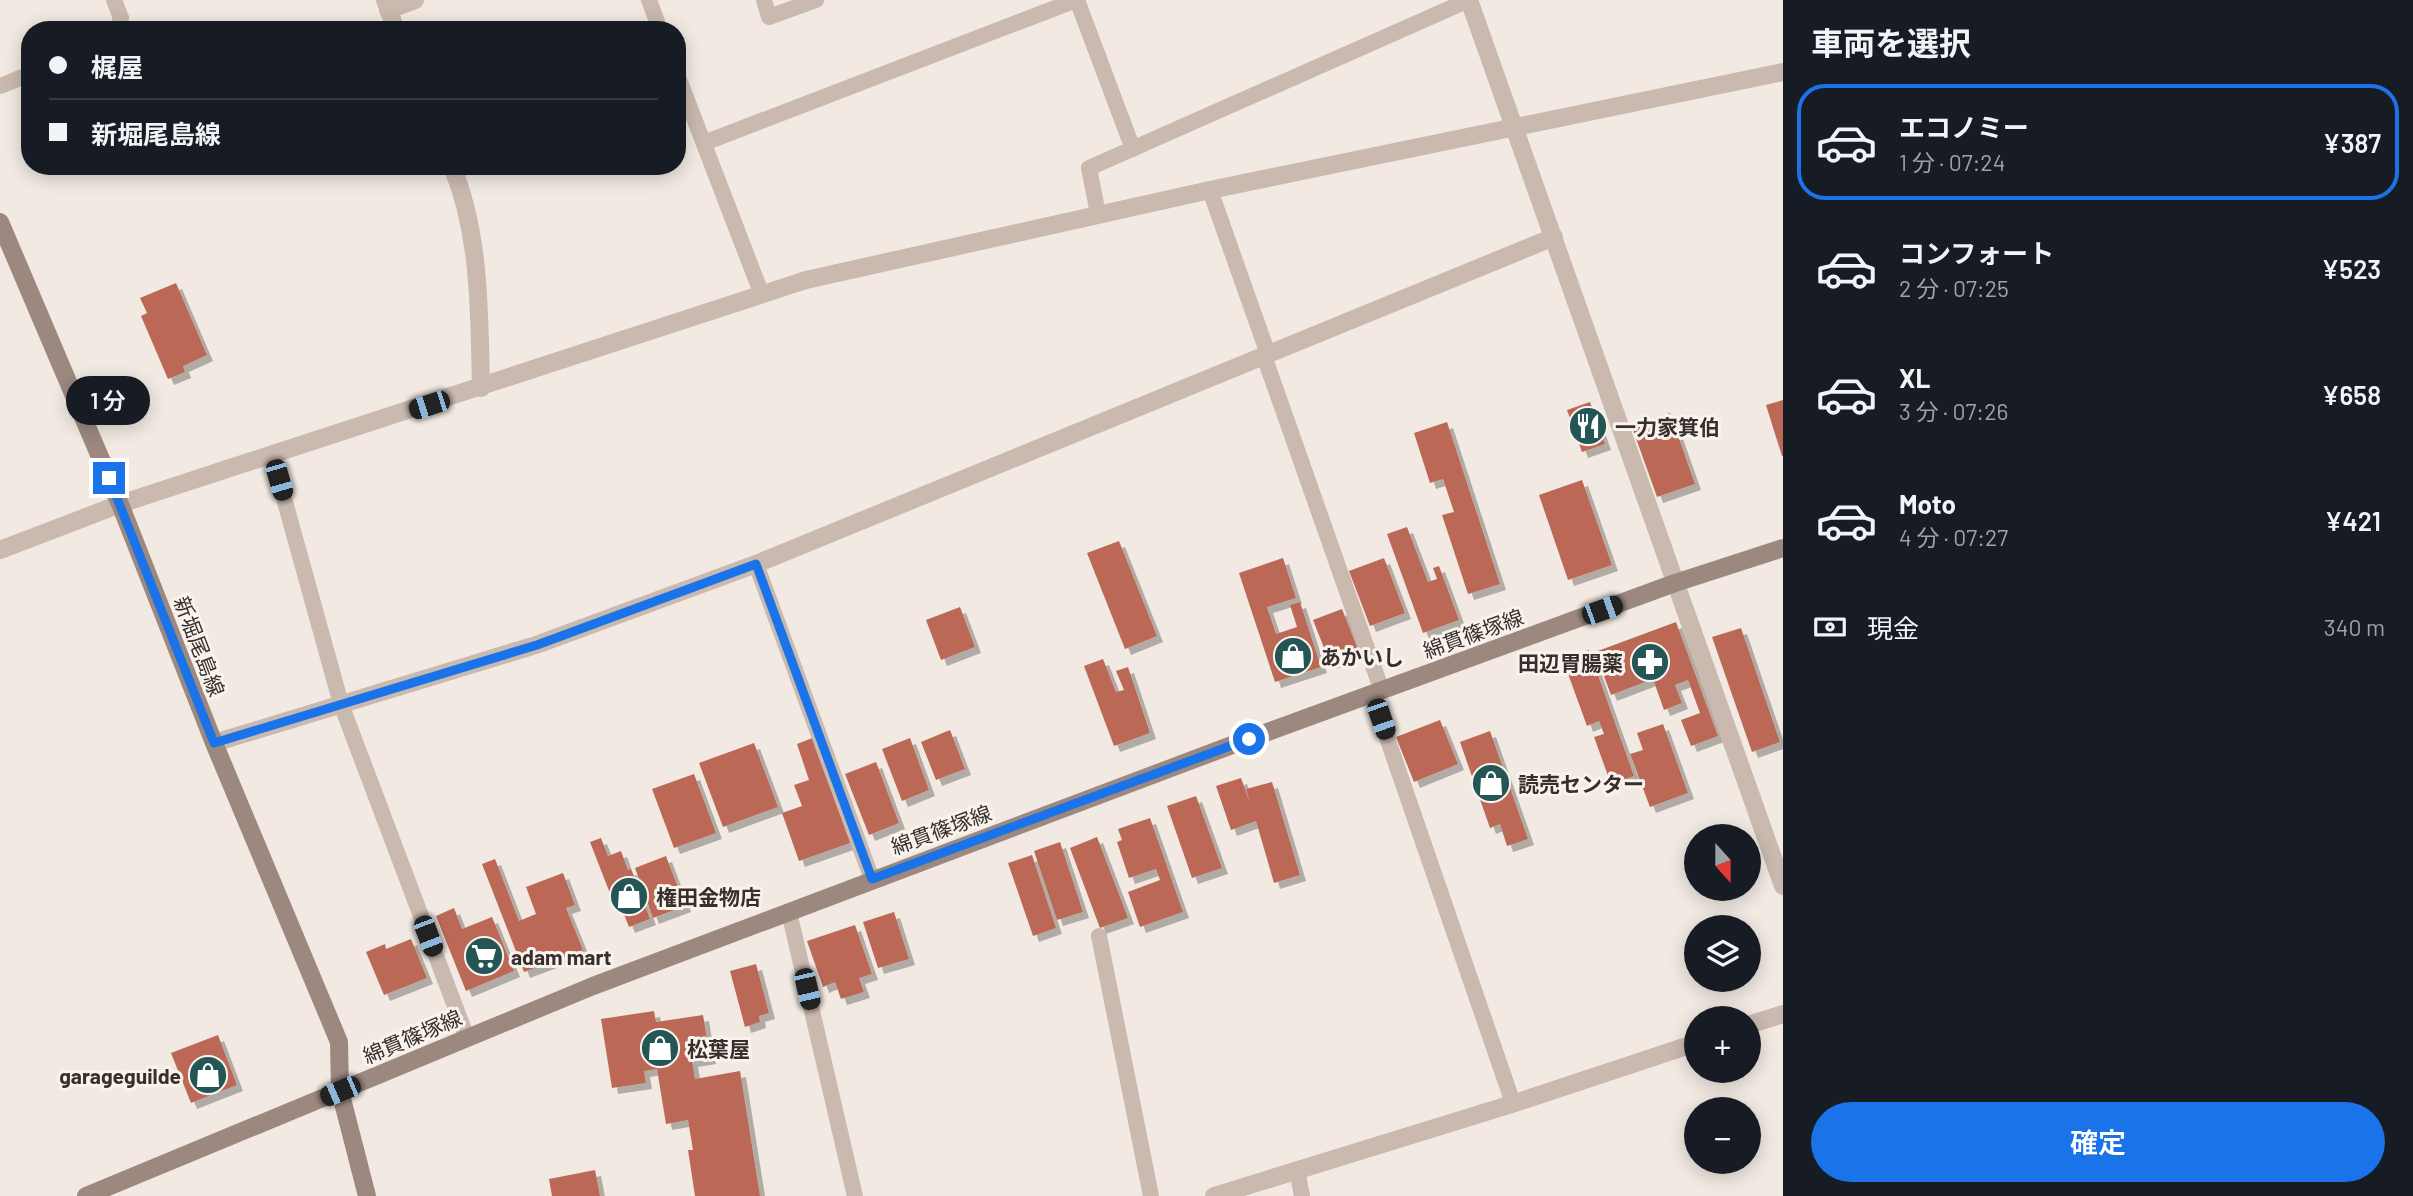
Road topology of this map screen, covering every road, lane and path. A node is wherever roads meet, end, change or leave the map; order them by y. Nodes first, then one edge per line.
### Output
1 (114, 0) edge
2 (415, 0) edge
3 (649, 0) edge
4 (764, 0) edge
5 (816, 0) edge
6 (1077, 0) edge
7 (1469, 0) edge
8 (387, 5) edge
9 (120, 21) edge
10 (657, 21) edge
11 (1783, 72) edge
12 (21, 78) edge
13 (0, 86) edge
14 (686, 97) edge
15 (1513, 126) junction
16 (704, 143) junction
17 (1133, 149) junction
18 (456, 175) edge
19 (1210, 190) junction
20 (1098, 214) junction
21 (0, 222) edge
22 (1554, 237) junction
23 (762, 295) junction
24 (1266, 355) junction
25 (481, 388) junction
26 (272, 455) junction
27 (120, 504) junction
28 (1783, 548) edge
29 (0, 550) edge
30 (756, 564) junction
31 (1675, 583) junction
32 (1377, 692) junction
33 (341, 704) junction
34 (214, 743) junction
35 (872, 879) junction
36 (1783, 886) edge
37 (789, 912) junction
38 (1099, 936) dead end
39 (1783, 1014) edge
40 (1761, 1021) edge
41 (467, 1038) junction
42 (1684, 1046) edge
43 (340, 1091) junction
44 (1513, 1103) junction
45 (1297, 1170) junction
46 (86, 1196) edge
47 (367, 1196) edge
48 (855, 1196) edge
49 (1151, 1196) edge
50 (1214, 1196) edge
51 (1302, 1196) edge

1 - 9 lane
2 - 8 street
3 - 10 lane
4 - 5 lane
6 - 16 lane
6 - 17 lane
7 - 15 street
7 - 17 lane
11 - 15 street
12 - 13 lane
14 - 16 lane
15 - 19 street
15 - 22 street
16 - 23 lane
17 - 20 lane
18 - 25 street
19 - 20 street
19 - 24 lane
20 - 23 street
21 - 27 main road, 新堀尾島線
22 - 24 street
22 - 31 street
23 - 25 street
24 - 30 street
24 - 32 lane
25 - 26 street
26 - 27 street
26 - 33 lane
27 - 29 street
27 - 34 main road, 新堀尾島線
28 - 31 main road, 綿貫篠塚線
30 - 33 street
30 - 35 lane
31 - 32 main road, 綿貫篠塚線
31 - 36 street
32 - 35 main road, 綿貫篠塚線
32 - 44 lane
33 - 34 street
33 - 41 lane
34 - 43 main road, 新堀尾島線
35 - 37 main road, 綿貫篠塚線
37 - 41 main road, 綿貫篠塚線
37 - 48 lane
38 - 49 lane
39 - 40 street
41 - 43 main road, 綿貫篠塚線
42 - 44 street
43 - 46 main road, 綿貫篠塚線
43 - 47 main road, 新堀尾島線
44 - 45 street
45 - 50 street
45 - 51 lane

